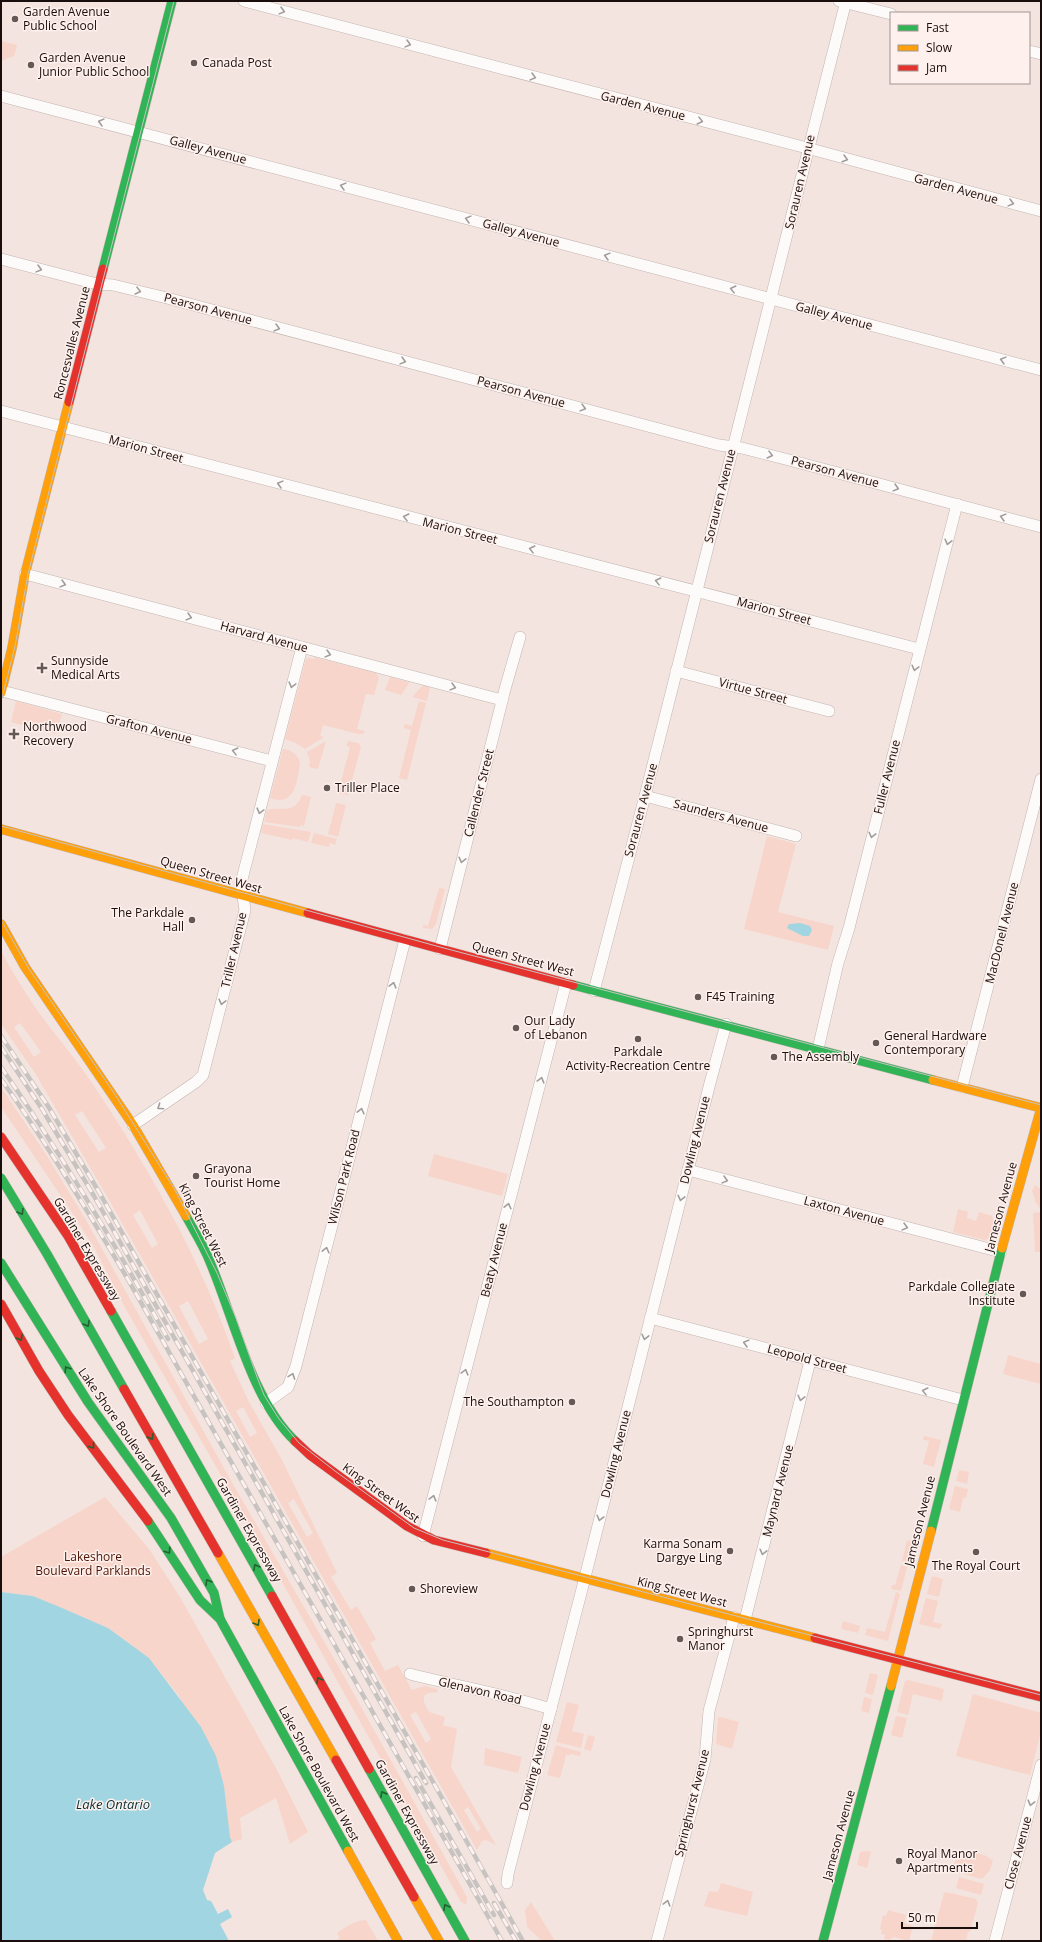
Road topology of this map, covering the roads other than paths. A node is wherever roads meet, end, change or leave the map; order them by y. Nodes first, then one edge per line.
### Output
1 (172, 1) edge
2 (244, 1) edge
3 (843, 1) edge
4 (890, 14) edge
5 (1030, 51) edge
6 (1041, 54) edge
7 (1, 96) edge
8 (138, 132) junction
9 (807, 148) junction
10 (1041, 211) edge
11 (1, 259) edge
12 (100, 285) junction
13 (771, 298) junction
14 (1041, 370) edge
15 (1, 411) edge
16 (63, 427) junction
17 (732, 447) junction
18 (957, 504) junction
19 (1041, 527) edge
20 (25, 574) junction
21 (695, 591) junction
22 (520, 637) dead end
23 (302, 647) junction
24 (919, 649) junction
25 (676, 671) junction
26 (1, 692) edge
27 (502, 700) junction
28 (829, 711) dead end
29 (272, 761) junction
30 (1041, 779) edge
31 (645, 796) junction
32 (1, 829) edge
33 (796, 836) dead end
34 (243, 896) junction
35 (1, 924) edge
36 (405, 940) junction
37 (440, 949) junction
38 (566, 983) junction
39 (594, 991) junction
40 (726, 1024) junction
41 (818, 1049) junction
42 (962, 1087) junction
43 (1041, 1108) edge
44 (133, 1125) junction
45 (1, 1137) edge
46 (688, 1170) junction
47 (1, 1178) edge
48 (1001, 1252) junction
49 (1, 1263) edge
50 (1, 1304) edge
51 (650, 1318) junction
52 (810, 1361) junction
53 (963, 1400) junction
54 (266, 1403) junction
55 (422, 1536) junction
56 (584, 1579) junction
57 (734, 1618) junction
58 (220, 1619) junction
59 (745, 1620) junction
60 (897, 1661) junction
61 (410, 1674) dead end
62 (1041, 1698) edge
63 (550, 1709) junction
64 (1041, 1765) edge
65 (507, 1883) dead end
66 (398, 1941) edge
67 (439, 1941) edge
68 (465, 1941) edge
69 (657, 1941) edge
70 (823, 1941) edge
71 (995, 1941) edge

1 - 8 main road, Roncesvalles Avenue
2 -> 9 street, Garden Avenue
3 - 4 street
3 - 9 street, Sorauren Avenue
5 - 6 street
8 -> 7 street, Galley Avenue
8 - 12 main road, Roncesvalles Avenue
13 -> 8 street, Galley Avenue
9 -> 10 street, Garden Avenue
9 - 13 street, Sorauren Avenue
11 -> 12 street, Pearson Avenue
12 - 16 main road, Roncesvalles Avenue
12 -> 17 street, Pearson Avenue
14 -> 13 street, Galley Avenue
13 - 17 street, Sorauren Avenue
15 - 16 street, Marion Street
16 - 20 main road, Roncesvalles Avenue
21 -> 16 street, Marion Street
17 -> 18 street, Pearson Avenue
17 - 21 street, Sorauren Avenue
19 -> 18 street, Pearson Avenue
18 -> 24 street, Fuller Avenue
20 -> 23 street, Harvard Avenue
20 - 26 main road, Roncesvalles Avenue
21 - 24 street, Marion Street
21 - 25 street, Sorauren Avenue
22 - 27 street, Callender Street
23 -> 27 street, Harvard Avenue
23 -> 29 street, Triller Avenue
24 -> 41 street, Fuller Avenue
25 - 28 street, Virtue Street
25 - 31 street, Sorauren Avenue
29 -> 26 street, Grafton Avenue
27 -> 37 street, Callender Street
29 -> 34 street, Triller Avenue
30 - 42 street, MacDonell Avenue
31 - 33 street, Saunders Avenue
31 - 39 street, Sorauren Avenue
32 - 34 main road, Queen Street West
34 - 36 main road, Queen Street West
34 -> 44 street, Triller Avenue
35 - 44 main road, King Street West
36 - 37 main road, Queen Street West
54 -> 36 street, Wilson Park Road
37 - 38 main road, Queen Street West
38 - 39 main road, Queen Street West
55 -> 38 street, Beaty Avenue
39 - 40 main road, Queen Street West
40 - 41 main road, Queen Street West
40 - 46 street, Dowling Avenue
41 - 42 main road, Queen Street West
42 - 43 main road, Queen Street West
43 - 48 main road, Jameson Avenue
44 - 54 main road, King Street West
68 -> 45 main road, Gardiner Expressway
46 -> 48 street, Laxton Avenue
46 -> 51 street, Dowling Avenue
47 -> 67 main road
48 - 53 main road, Jameson Avenue
58 -> 49 main road, Lake Shore Boulevard West
50 -> 58 main road, Lake Shore Boulevard West
52 -> 51 street, Leopold Street
51 -> 56 street, Dowling Avenue
53 -> 52 street, Leopold Street
52 -> 59 street, Maynard Avenue
53 - 60 main road, Jameson Avenue
54 - 55 main road, King Street West
55 - 56 main road, King Street West
56 - 57 main road, King Street West
56 - 63 street, Dowling Avenue
57 - 59 main road, King Street West
69 -> 57 street, Springhurst Avenue
58 - 66 main road, Lake Shore Boulevard West
59 - 60 main road, King Street West
60 - 62 main road, King Street West
60 - 70 main road, Jameson Avenue
61 - 63 street, Glenavon Road
63 - 65 street, Dowling Avenue
64 -> 71 street, Close Avenue

